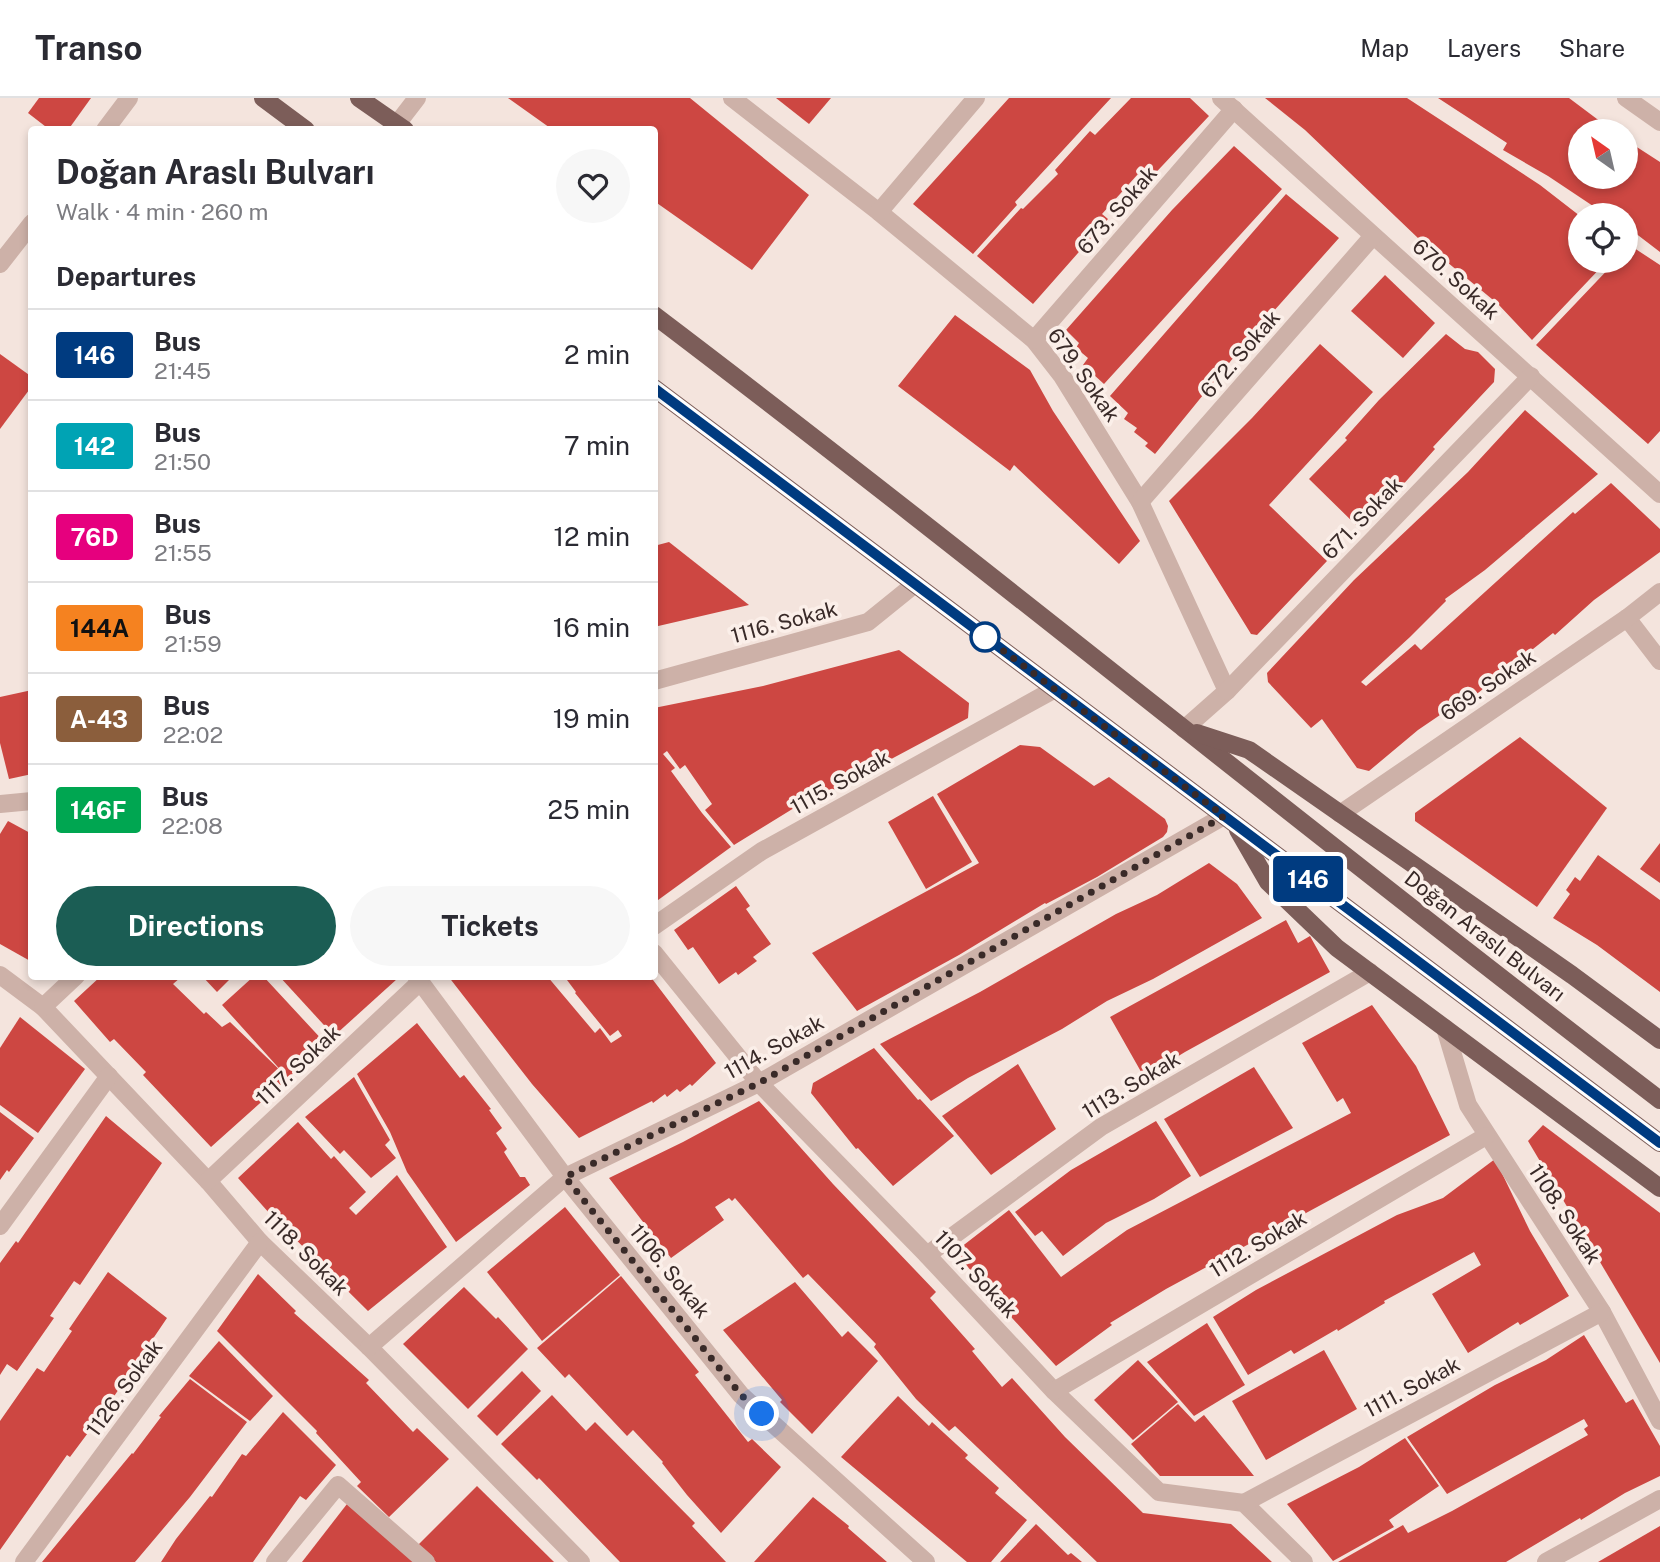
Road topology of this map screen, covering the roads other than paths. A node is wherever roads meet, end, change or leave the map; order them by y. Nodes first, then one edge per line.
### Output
1 (130, 98) edge
2 (263, 98) edge
3 (359, 98) edge
4 (417, 98) edge
5 (732, 98) edge
6 (976, 98) edge
7 (1626, 98) edge
8 (1227, 103) edge
9 (1660, 122) edge
10 (108, 126) edge
11 (301, 126) edge
12 (400, 126) edge
13 (402, 126) edge
14 (879, 212) junction
15 (28, 228) edge
16 (1373, 236) junction
17 (0, 264) edge
18 (658, 318) edge
19 (1034, 340) junction
20 (1531, 376) junction
21 (658, 391) edge
22 (1660, 494) edge
23 (1140, 502) junction
24 (915, 584) junction
25 (1660, 592) edge
26 (1627, 618) junction
27 (1660, 661) edge
28 (658, 680) edge
29 (1055, 689) junction
30 (1227, 691) junction
31 (1184, 729) junction
32 (28, 801) edge
33 (0, 804) edge
34 (1340, 814) junction
35 (1230, 820) junction
36 (658, 923) edge
37 (658, 958) edge
38 (1370, 972) junction
39 (0, 975) edge
40 (72, 980) edge
41 (416, 980) edge
42 (418, 980) edge
43 (43, 1006) junction
44 (1445, 1028) junction
45 (1660, 1040) edge
46 (109, 1076) junction
47 (759, 1083) junction
48 (1660, 1100) edge
49 (1486, 1136) junction
50 (1660, 1143) edge
51 (565, 1177) junction
52 (208, 1181) junction
53 (1660, 1188) edge
54 (0, 1226) edge
55 (260, 1242) junction
56 (927, 1255) junction
57 (1602, 1312) junction
58 (369, 1347) junction
59 (1054, 1391) junction
60 (1660, 1421) edge
61 (1660, 1499) edge
62 (1244, 1503) junction
63 (24, 1562) edge
64 (275, 1562) edge
65 (426, 1562) edge
66 (582, 1562) edge
67 (926, 1562) edge
68 (1304, 1562) edge
69 (1546, 1562) edge

1 - 10 street
2 - 11 main road
3 - 12 main road
4 - 13 street
5 - 14 street, 679. Sokak
6 - 14 street
7 - 9 street
8 - 16 street, 670. Sokak
8 - 19 street, 673. Sokak
14 - 19 street, 679. Sokak
15 - 17 street
16 - 20 street, 670. Sokak
16 - 23 street, 672. Sokak
18 - 31 main road, Doğan Araslı Bulvarı
19 - 23 street, 679. Sokak
20 - 22 street, 670. Sokak
20 - 30 street, 671. Sokak
21 - 24 main road
23 - 30 street, 679. Sokak
24 - 28 street, 1116. Sokak
24 - 29 main road
25 - 26 street, 669. Sokak
26 - 27 street
26 - 34 street, 669. Sokak
29 - 35 main road
29 - 36 street, 1115. Sokak
30 - 31 street
31 - 34 main road
31 - 48 main road, Doğan Araslı Bulvarı
32 - 33 street
34 - 45 main road
35 - 38 main road
35 - 47 street, 1114. Sokak
35 - 50 main road
37 - 47 street, 1107. Sokak
38 - 44 main road
38 - 56 street, 1113. Sokak
39 - 43 street, 1118. Sokak
40 - 43 street
41 - 52 street, 1117. Sokak
42 - 51 street, 1106. Sokak
43 - 46 street, 1118. Sokak
44 - 49 street, 1108. Sokak
44 - 53 main road
46 - 52 street, 1118. Sokak
46 - 54 street
47 - 51 street, 1114. Sokak
47 - 56 street, 1107. Sokak
49 - 57 street, 1108. Sokak
49 - 59 street, 1112. Sokak
51 - 58 street, 1114. Sokak
51 - 67 street, 1106. Sokak
52 - 55 street, 1118. Sokak
55 - 58 street, 1118. Sokak
55 - 63 street, 1126. Sokak
56 - 59 street, 1107. Sokak
57 - 60 street, 1108. Sokak
57 - 62 street, 1111. Sokak
58 - 66 street, 1118. Sokak
59 - 62 street, 1107. Sokak
61 - 69 street
62 - 68 street
64 - 65 street

